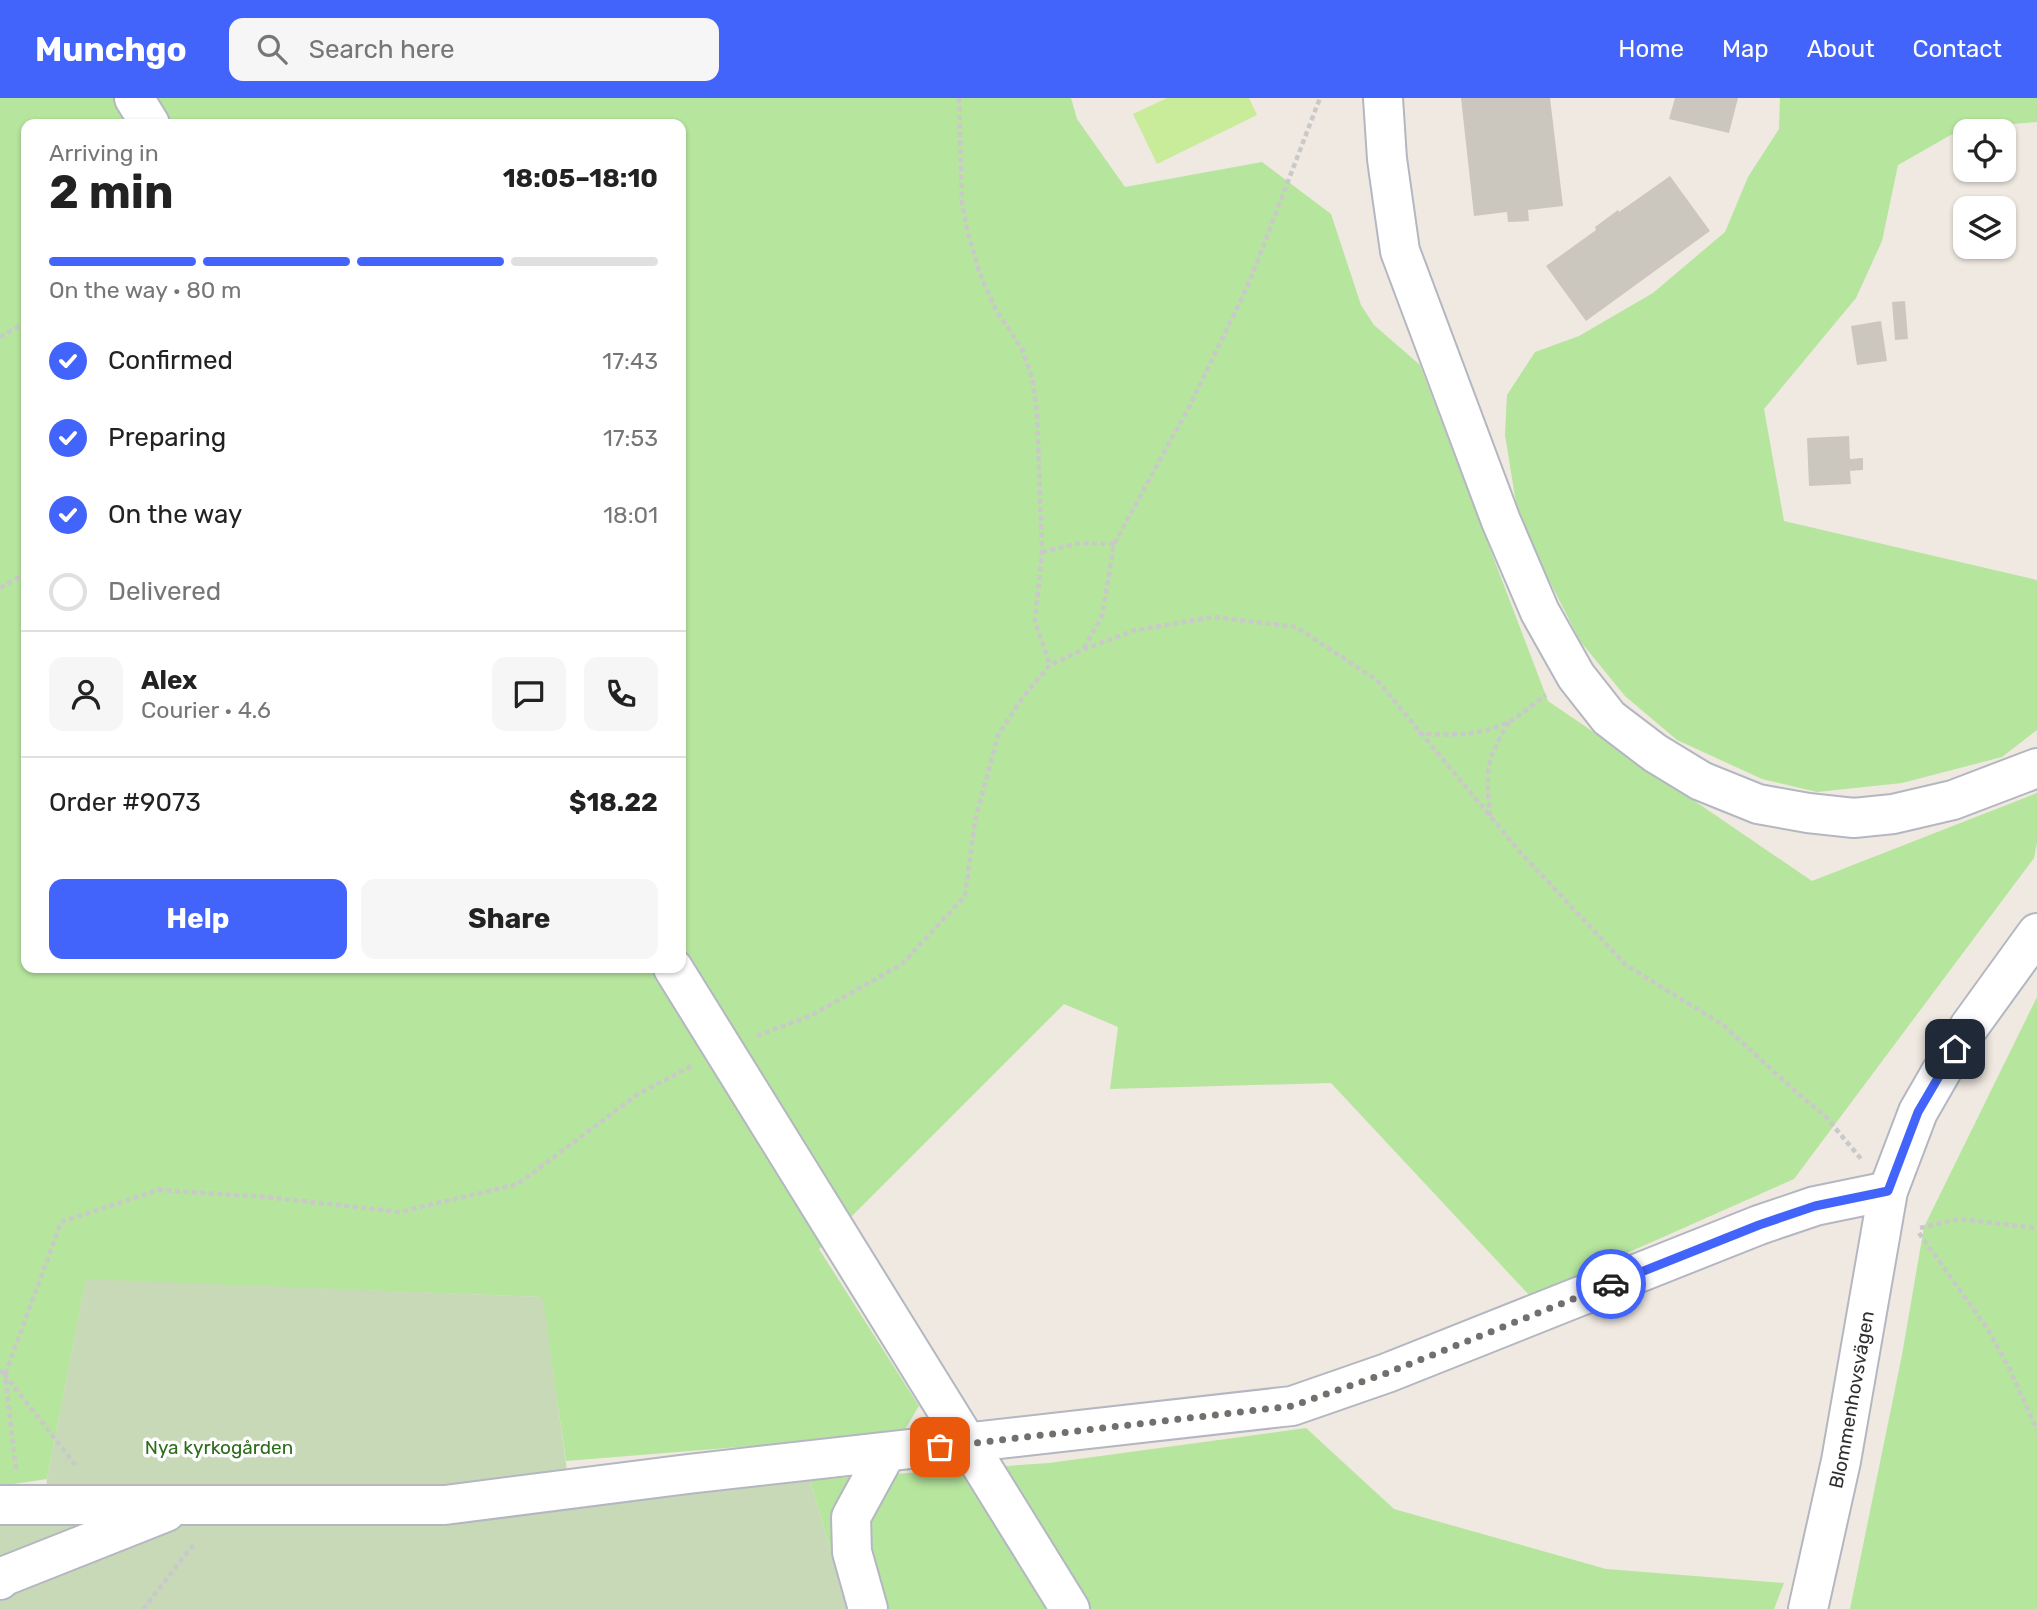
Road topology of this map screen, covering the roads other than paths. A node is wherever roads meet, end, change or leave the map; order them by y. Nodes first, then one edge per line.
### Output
1 (134, 98) edge
2 (1382, 98) edge
3 (147, 119) edge
4 (2037, 768) edge
5 (2037, 933) edge
6 (676, 973) edge
7 (1888, 1191) junction
8 (968, 1444) junction
9 (886, 1453) junction
10 (10, 1505) edge
11 (181, 1506) junction
12 (0, 1580) edge
13 (868, 1609) edge
14 (1070, 1609) edge
15 (1808, 1609) edge

1 - 3 street
2 - 4 street
5 - 7 street, Blommenhovsvägen
6 - 8 street
7 - 8 street
7 - 15 street, Blommenhovsvägen
8 - 9 street
8 - 14 street
9 - 11 street
9 - 13 street
10 - 11 street
11 - 12 street

